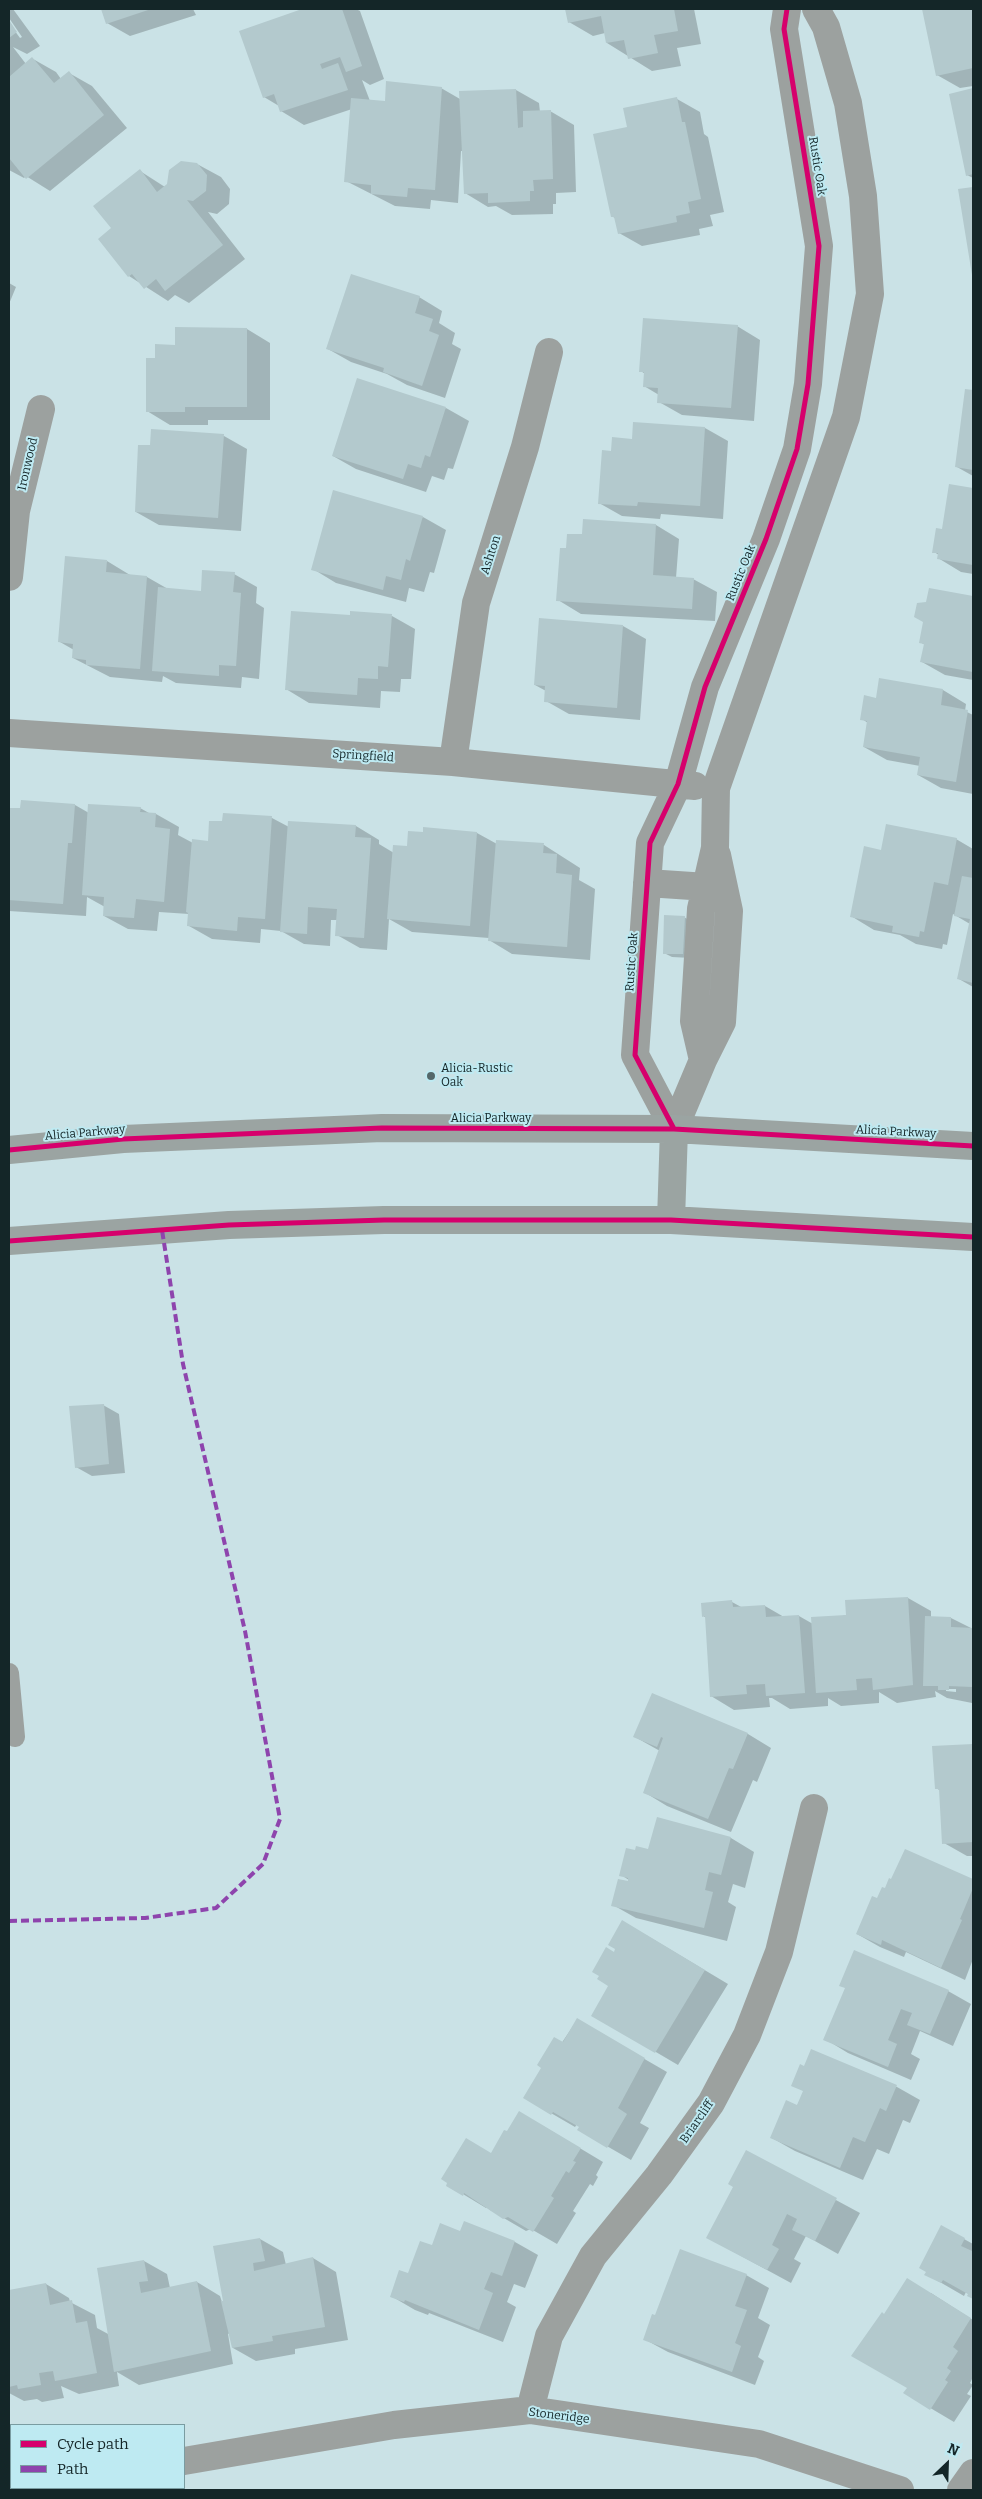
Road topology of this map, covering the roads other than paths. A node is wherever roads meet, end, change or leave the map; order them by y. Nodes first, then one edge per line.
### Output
1 (787, 9) edge
2 (816, 9) edge
3 (549, 352) dead end
4 (41, 409) dead end
5 (9, 578) edge
6 (9, 733) edge
7 (454, 762) junction
8 (678, 784) junction
9 (716, 788) junction
10 (715, 848) junction
11 (647, 883) junction
12 (706, 887) junction
13 (703, 1060) junction
14 (674, 1129) junction
15 (973, 1146) edge
16 (9, 1150) edge
17 (671, 1220) junction
18 (973, 1237) edge
19 (9, 1240) edge
20 (9, 1673) edge
21 (15, 1737) dead end
22 (814, 1808) dead end
23 (530, 2410) junction
24 (185, 2461) edge
25 (973, 2473) edge
26 (900, 2490) edge
27 (961, 2490) edge

1 - 8 street, Rustic Oak
2 - 9 street
3 - 7 street, Ashton
4 - 5 street, Ironwood
6 - 7 street, Springfield
7 - 8 street, Springfield
8 - 9 street, Springfield
8 - 11 street, Rustic Oak
9 - 10 street
10 - 12 street
10 - 13 street
11 - 12 street
11 - 14 street, Rustic Oak
12 - 13 street
13 - 14 street
14 - 15 main road, Alicia Parkway
14 - 16 main road, Alicia Parkway
14 - 17 main road
17 - 18 main road
17 - 19 main road
20 - 21 lane
22 - 23 street, Briarcliff
23 - 24 street, Stoneridge
23 - 26 street, Stoneridge
25 - 27 street

